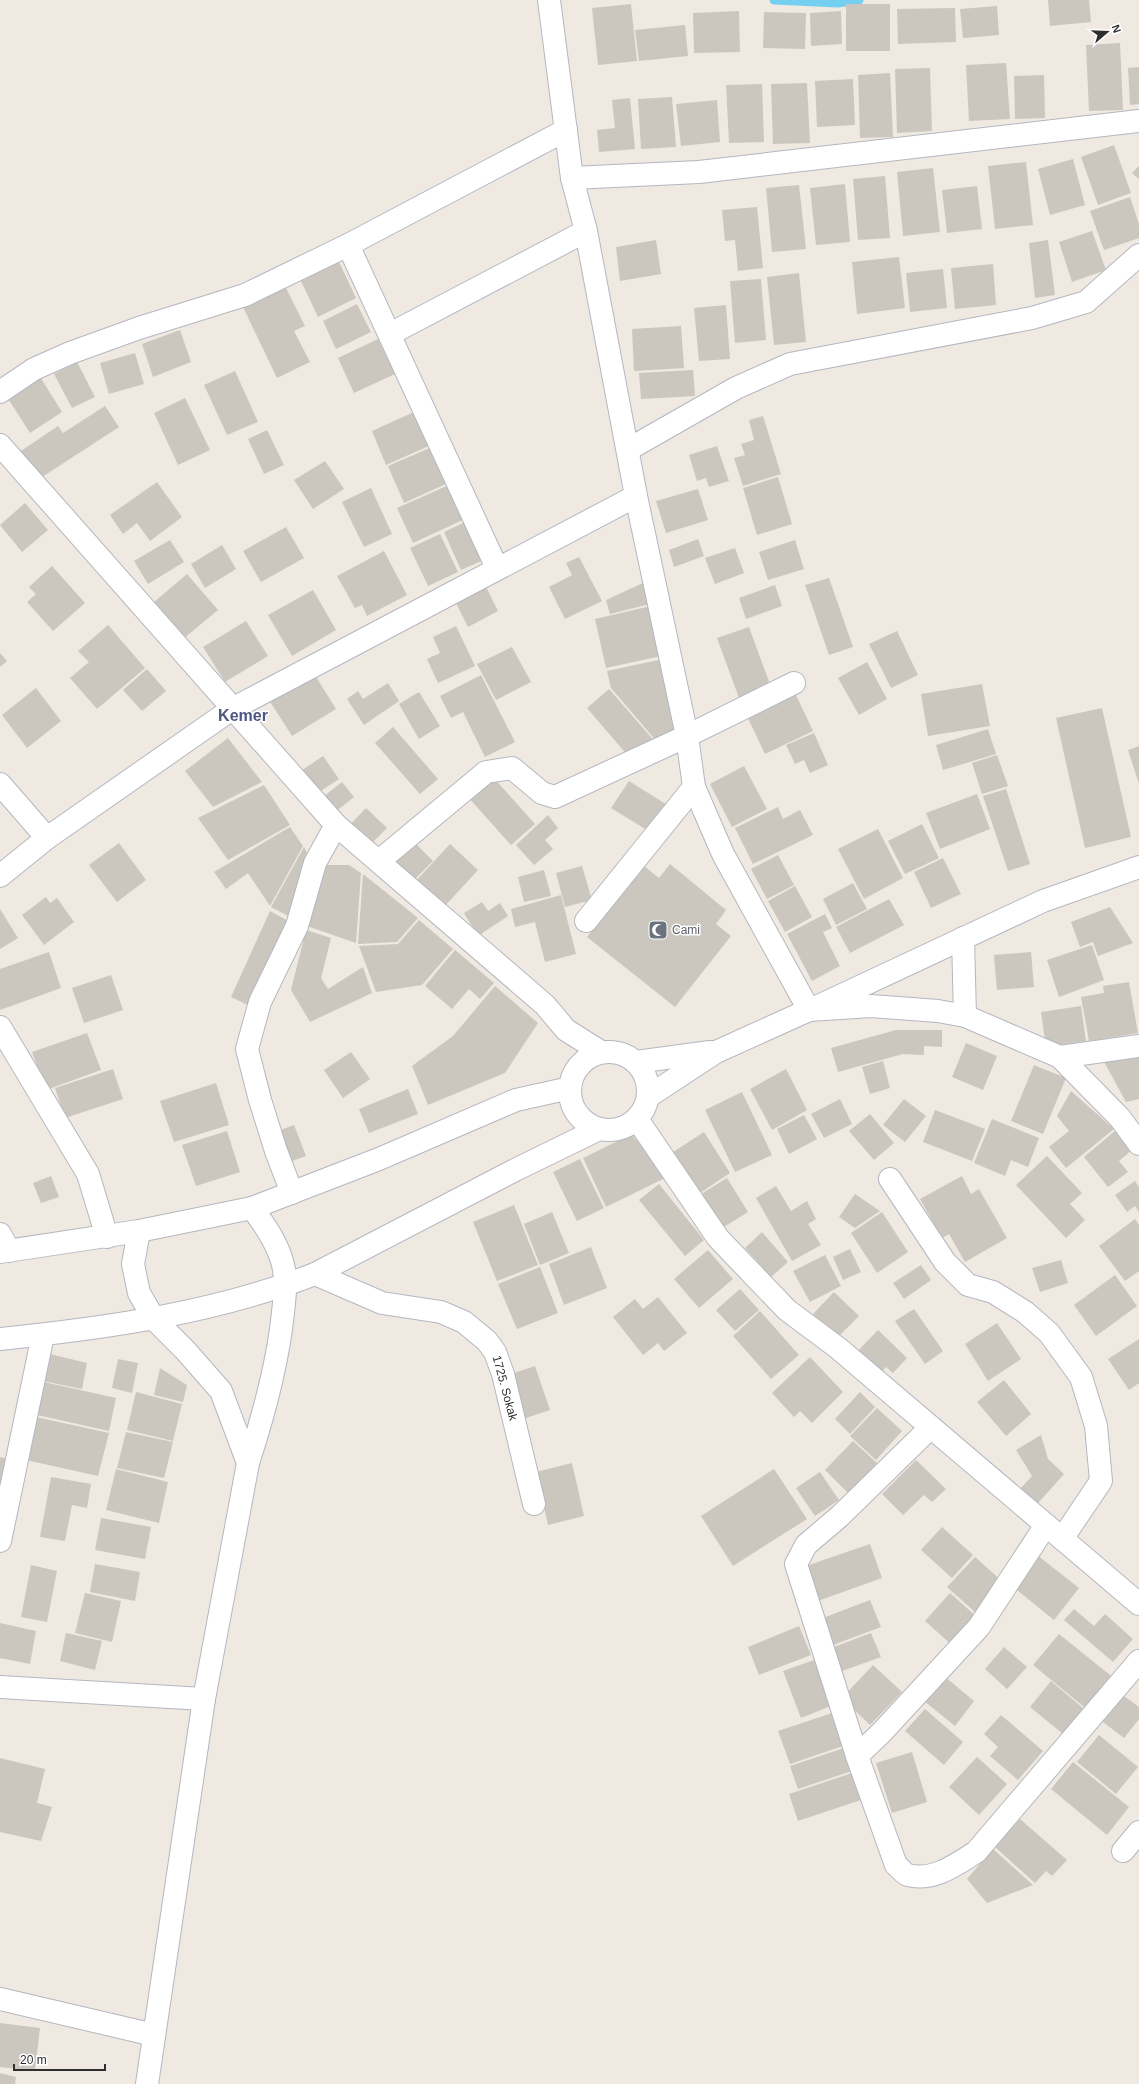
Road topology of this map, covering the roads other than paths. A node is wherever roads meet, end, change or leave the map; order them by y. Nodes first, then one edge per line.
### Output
1 (549, 0) edge
2 (1139, 121) edge
3 (566, 130) junction
4 (572, 178) junction
5 (586, 231) junction
6 (348, 245) junction
7 (1139, 255) edge
8 (390, 334) junction
9 (0, 392) edge
10 (0, 445) edge
11 (629, 449) junction
12 (636, 496) junction
13 (497, 568) junction
14 (794, 683) dead end
15 (232, 708) junction
16 (687, 736) junction
17 (0, 784) edge
18 (694, 787) junction
19 (336, 825) junction
20 (47, 838) junction
21 (379, 861) junction
22 (1139, 867) edge
23 (0, 876) edge
24 (586, 921) dead end
25 (963, 938) junction
26 (808, 1010) junction
27 (965, 1016) junction
28 (0, 1027) edge
29 (566, 1030) junction
30 (1139, 1046) edge
31 (602, 1052) junction
32 (716, 1052) junction
33 (1060, 1057) junction
34 (636, 1062) junction
35 (571, 1081) junction
36 (649, 1096) junction
37 (637, 1119) junction
38 (599, 1129) junction
39 (1139, 1144) edge
40 (890, 1179) dead end
41 (292, 1193) junction
42 (252, 1208) junction
43 (139, 1232) junction
44 (107, 1236) junction
45 (3, 1246) edge
46 (315, 1274) junction
47 (286, 1285) junction
48 (154, 1319) junction
49 (43, 1335) junction
50 (0, 1339) edge
51 (931, 1427) junction
52 (248, 1463) junction
53 (534, 1504) dead end
54 (1054, 1532) junction
55 (0, 1541) edge
56 (1139, 1604) edge
57 (1139, 1661) edge
58 (0, 1687) edge
59 (204, 1698) junction
60 (857, 1756) junction
61 (1139, 1832) edge
62 (1123, 1851) dead end
63 (0, 1999) edge
64 (154, 2035) junction
65 (147, 2084) edge

1 - 3 street
2 - 4 street
3 - 4 street
3 - 6 street
4 - 5 street
5 - 8 street
5 - 11 street
6 - 8 street
6 - 9 street
7 - 11 street
8 - 13 street
10 - 15 street
11 - 12 street
12 - 13 street
12 - 16 street
13 - 15 street
14 - 16 street
15 - 19 street
15 - 20 street
16 - 18 street
16 - 21 street
17 - 20 street
18 - 24 street
18 - 26 street
19 - 21 street
19 - 41 street
20 - 23 street
21 - 29 street
22 - 25 street
25 - 26 street
25 - 27 street
26 - 27 street
26 - 32 street
27 - 33 street
28 - 44 street
29 - 31 street
29 - 35 street
30 - 33 street
31 - 34 street
31 - 35 street
32 - 34 street
32 - 36 street
33 - 39 street
34 - 36 street
35 - 38 street
35 - 41 street
36 - 37 street
37 - 38 street
37 - 51 street
38 - 46 street
40 - 54 street
41 - 42 street
42 - 43 street
42 - 47 street
43 - 44 street
43 - 48 street
44 - 45 street
46 - 47 street
46 - 53 street, 1725. Sokak
47 - 48 street
47 - 52 street
48 - 49 street
48 - 52 street
49 - 50 street
49 - 55 street
51 - 54 street
51 - 60 street
52 - 59 street
54 - 56 street
54 - 60 street
57 - 60 street
58 - 59 street
59 - 64 street
61 - 62 street
63 - 64 street
64 - 65 street

